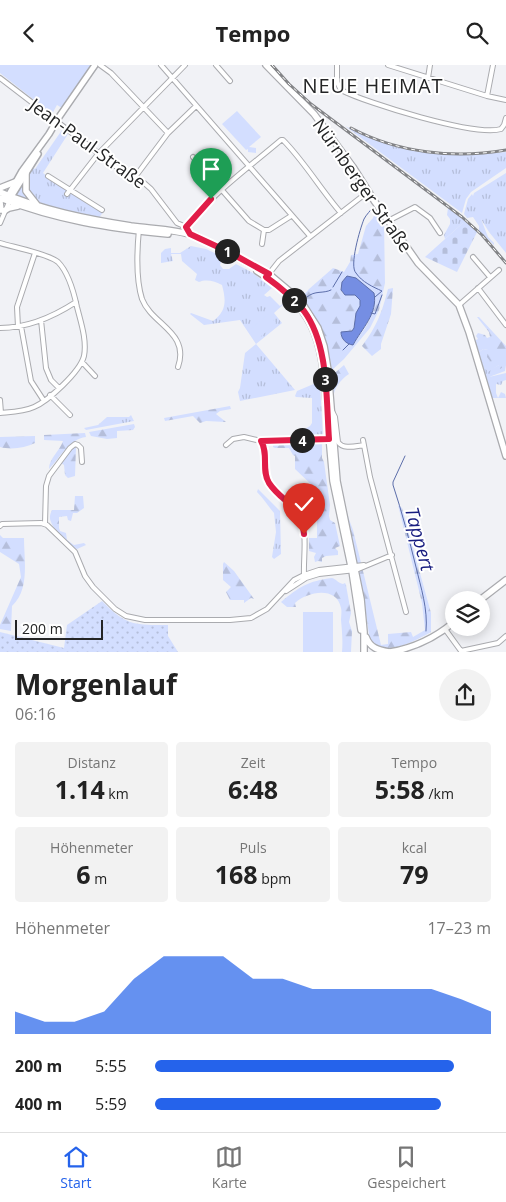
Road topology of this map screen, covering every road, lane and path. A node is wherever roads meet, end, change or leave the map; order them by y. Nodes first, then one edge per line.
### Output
1 (95, 65) edge
2 (100, 65) edge
3 (161, 65) edge
4 (185, 65) edge
5 (216, 65) edge
6 (266, 65) edge
7 (337, 65) edge
8 (388, 65) edge
9 (430, 65) edge
10 (493, 65) edge
11 (0, 78) edge
12 (172, 78) junction
13 (428, 78) junction
14 (230, 81) dead end
15 (487, 96) junction
16 (506, 100) edge
17 (196, 106) junction
18 (144, 107) junction
19 (506, 118) edge
20 (56, 122) junction
21 (168, 133) junction
22 (44, 143) junction
23 (98, 153) junction
24 (193, 157) dead end
25 (248, 165) junction
26 (26, 173) junction
27 (48, 176) dead end
28 (135, 177) junction
29 (15, 182) junction
30 (222, 189) junction
31 (0, 190) edge
32 (369, 191) junction
33 (68, 192) junction
34 (6, 199) edge
35 (21, 206) junction
36 (39, 206) junction
37 (102, 210) dead end
38 (2, 212) edge
39 (341, 213) junction
40 (291, 216) junction
41 (388, 221) junction
42 (0, 223) edge
43 (186, 227) junction
44 (139, 229) junction
45 (264, 229) junction
46 (440, 233) dead end
47 (190, 234) junction
48 (310, 236) junction
49 (0, 243) edge
50 (262, 244) dead end
51 (35, 253) junction
52 (472, 257) dead end
53 (499, 270) dead end
54 (267, 276) junction
55 (490, 277) junction
56 (478, 288) junction
57 (76, 302) junction
58 (459, 305) junction
59 (41, 320) junction
60 (506, 325) edge
61 (0, 327) edge
62 (20, 327) junction
63 (82, 362) junction
64 (178, 367) dead end
65 (95, 376) dead end
66 (327, 379) junction
67 (59, 388) junction
68 (50, 395) junction
69 (0, 401) edge
70 (44, 401) junction
71 (331, 409) junction
72 (0, 413) edge
73 (70, 415) dead end
74 (329, 439) junction
75 (363, 440) dead end
76 (261, 441) junction
77 (226, 445) dead end
78 (364, 445) junction
79 (506, 456) edge
80 (82, 462) dead end
81 (0, 525) edge
82 (45, 525) junction
83 (392, 555) junction
84 (304, 567) junction
85 (354, 568) junction
86 (312, 571) junction
87 (305, 576) junction
88 (506, 581) edge
89 (490, 593) edge
90 (406, 612) dead end
91 (445, 629) edge
92 (364, 632) junction
93 (450, 636) edge
94 (506, 636) edge
95 (461, 651) edge
96 (363, 652) edge
97 (389, 652) edge

1 - 20 main road
2 - 18 street
3 - 12 street
4 - 12 street
5 - 14 street
6 - 32 main road, Nürnberger Straße
7 - 19 street
8 - 13 street
9 - 13 street
10 - 15 street
11 - 20 street, Jean-Paul-Straße
12 - 17 street
12 - 18 street
13 - 15 street
15 - 16 street
17 - 21 street
17 - 25 street
18 - 21 street
18 - 23 street
20 - 22 main road
20 - 23 street, Jean-Paul-Straße
21 - 28 street
22 - 26 main road
22 - 29 main road
23 - 28 street, Jean-Paul-Straße
23 - 33 street
24 - 30 street
25 - 30 street
25 - 39 street
25 - 40 street
26 - 34 main road
26 - 36 main road
27 - 33 street
28 - 43 street, Jean-Paul-Straße
29 - 31 main road
29 - 34 main road
30 - 43 street
30 - 45 street
31 - 34 main road
32 - 39 street
32 - 41 main road, Nürnberger Straße
33 - 37 street
34 - 35 main road
34 - 36 main road
34 - 38 main road
35 - 38 main road
35 - 44 main road
36 - 44 main road
38 - 42 street
39 - 48 street
40 - 45 street
40 - 48 street
41 - 46 street
41 - 58 main road, Nürnberger Straße
43 - 47 street, Jean-Paul-Straße
44 - 47 main road
44 - 54 main road
44 - 64 street
45 - 50 street
47 - 54 main road
48 - 54 street
49 - 51 street
51 - 57 street
51 - 62 street
52 - 55 street
53 - 55 street
54 - 66 main road
55 - 56 street
56 - 58 street
56 - 60 street
57 - 59 street
57 - 63 street
58 - 79 main road, Nürnberger Straße
59 - 62 street
59 - 67 street
61 - 62 street
62 - 70 street
63 - 65 street
63 - 67 street
66 - 71 main road
66 - 74 main road
67 - 68 street
68 - 70 street
68 - 73 street
69 - 72 street
70 - 72 street
71 - 78 street
71 - 85 main road
74 - 76 street
74 - 85 main road
75 - 78 street
76 - 77 street
76 - 84 street
78 - 83 street
80 - 82 street
81 - 82 street
82 - 87 street
83 - 85 street
83 - 90 street
84 - 86 street
84 - 87 street
85 - 86 street
85 - 87 street
85 - 92 main road
85 - 96 main road
86 - 87 street
88 - 89 main road
91 - 97 main road
92 - 96 main road
92 - 97 main road
93 - 95 street
94 - 95 street

